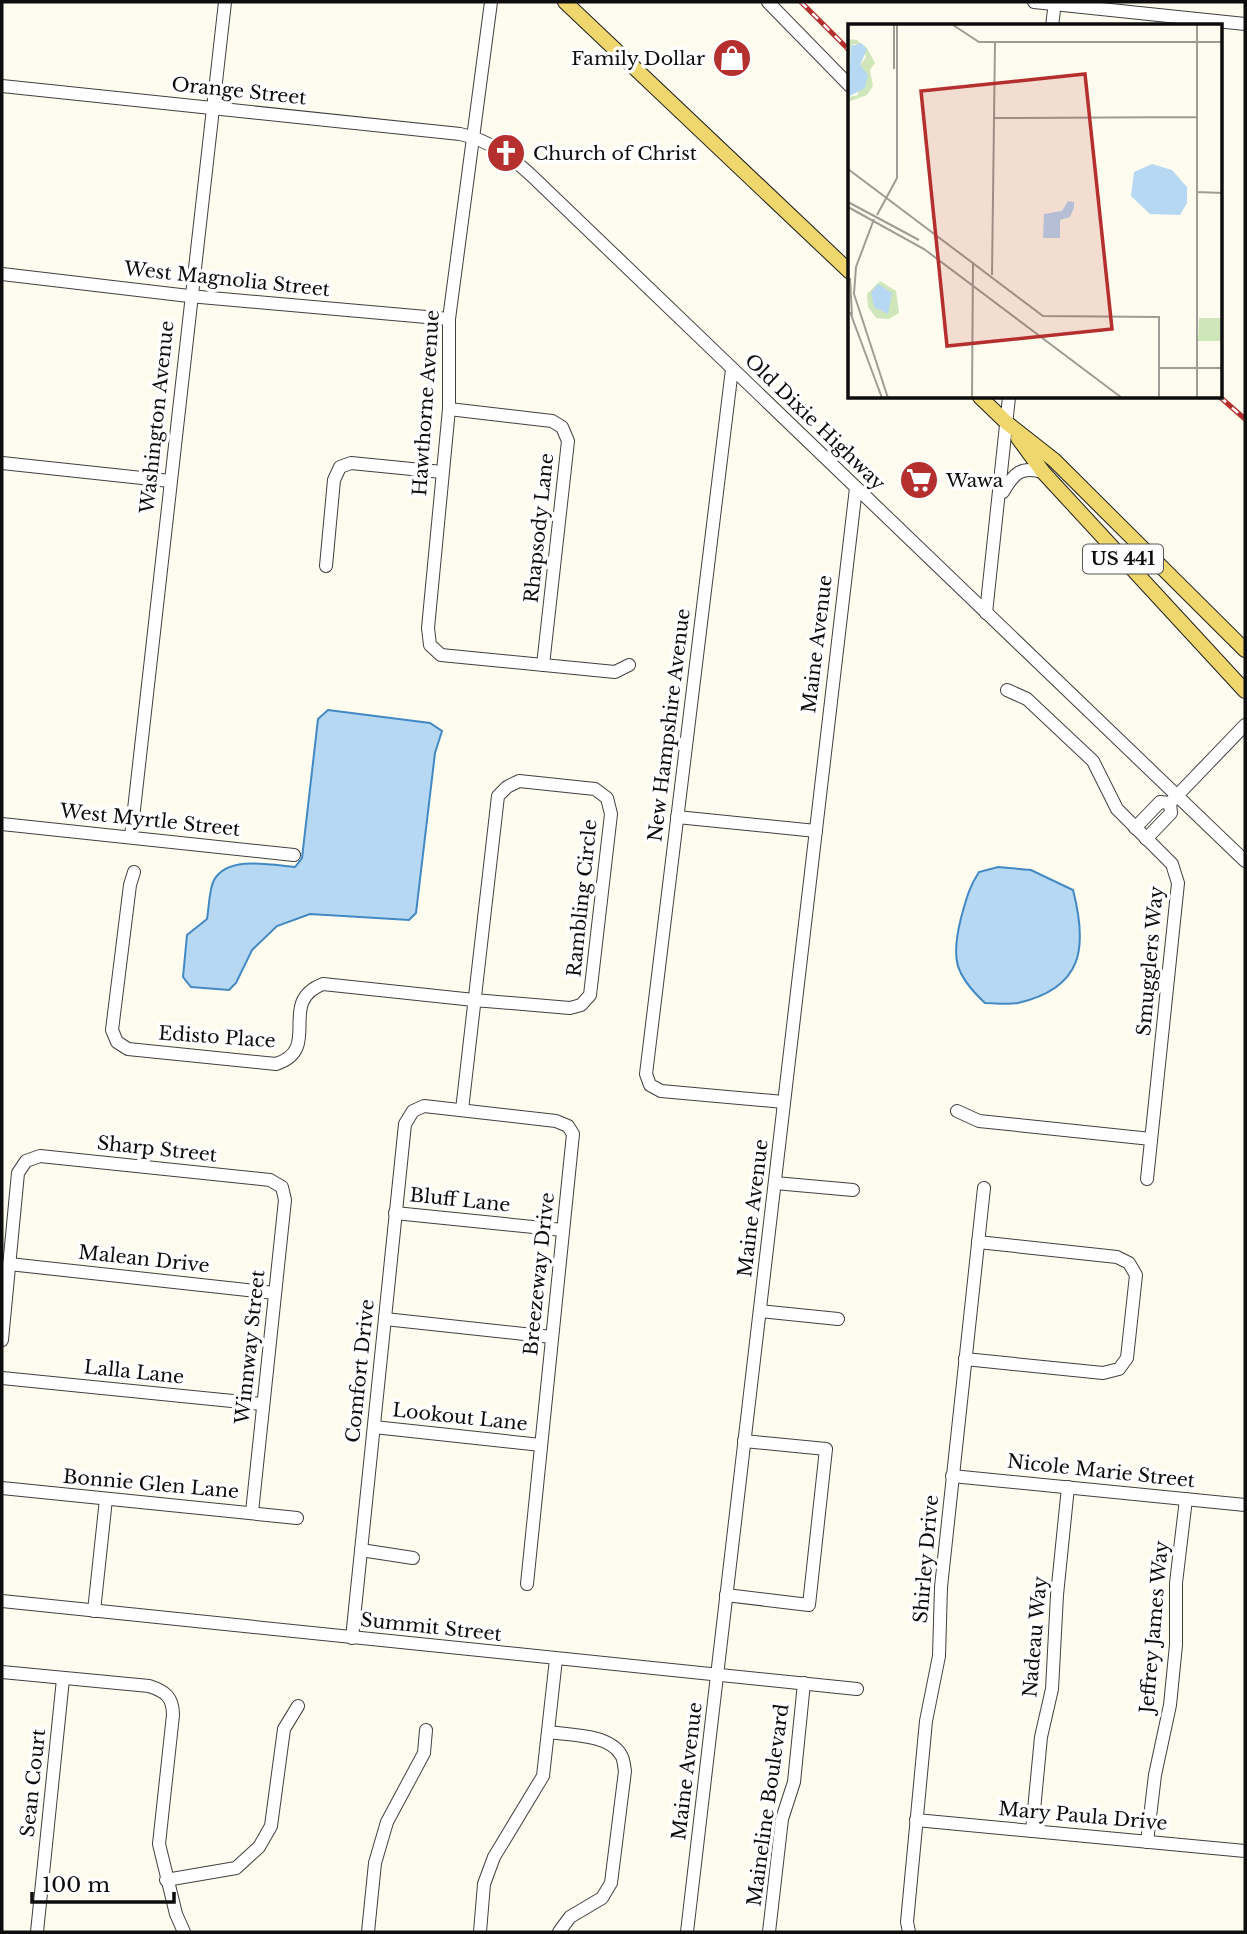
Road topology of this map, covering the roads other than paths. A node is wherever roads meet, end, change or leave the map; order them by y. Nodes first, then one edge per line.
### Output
1 (225, 2) edge
2 (491, 2) edge
3 (565, 2) edge
4 (768, 2) edge
5 (1034, 2) edge
6 (1055, 3) edge
7 (1052, 24) edge
8 (1245, 24) edge
9 (848, 84) edge
10 (2, 86) edge
11 (212, 108) junction
12 (472, 137) junction
13 (848, 270) edge
14 (2, 274) edge
15 (190, 296) junction
16 (449, 319) junction
17 (732, 369) junction
18 (982, 399) edge
19 (1009, 399) edge
20 (449, 409) junction
21 (1007, 423) junction
22 (2, 463) edge
23 (442, 472) junction
24 (1043, 472) junction
25 (170, 481) junction
26 (856, 488) junction
27 (1000, 498) junction
28 (326, 566) dead end
29 (986, 613) junction
30 (1245, 650) edge
31 (543, 665) junction
32 (629, 665) dead end
33 (1225, 670) junction
34 (1245, 679) edge
35 (1007, 690) dead end
36 (1245, 691) edge
37 (1245, 725) edge
38 (1174, 800) junction
39 (1150, 812) junction
40 (677, 817) junction
41 (1162, 822) junction
42 (2, 824) edge
43 (1135, 828) junction
44 (816, 831) junction
45 (131, 836) junction
46 (1146, 839) junction
47 (294, 855) dead end
48 (1245, 861) edge
49 (134, 872) dead end
50 (474, 1000) junction
51 (784, 1102) junction
52 (462, 1110) junction
53 (413, 1111) joint
54 (957, 1111) dead end
55 (1151, 1139) junction
56 (1147, 1179) dead end
57 (775, 1183) junction
58 (282, 1187) joint
59 (984, 1188) dead end
60 (853, 1190) dead end
61 (395, 1213) junction
62 (563, 1230) junction
63 (978, 1242) junction
64 (9, 1264) junction
65 (275, 1293) junction
66 (760, 1311) junction
67 (385, 1319) junction
68 (838, 1319) dead end
69 (552, 1336) junction
70 (2, 1340) edge
71 (965, 1359) junction
72 (2, 1378) edge
73 (262, 1404) junction
74 (374, 1427) junction
75 (744, 1441) junction
76 (541, 1445) junction
77 (953, 1476) junction
78 (1068, 1487) junction
79 (2, 1488) edge
80 (106, 1499) junction
81 (1186, 1499) junction
82 (1245, 1505) edge
83 (252, 1512) junction
84 (298, 1518) dead end
85 (361, 1550) junction
86 (413, 1558) dead end
87 (527, 1584) dead end
88 (726, 1595) junction
89 (2, 1601) edge
90 (94, 1611) junction
91 (352, 1638) junction
92 (556, 1659) junction
93 (2, 1672) edge
94 (717, 1674) junction
95 (63, 1679) junction
96 (804, 1683) junction
97 (857, 1689) dead end
98 (298, 1706) dead end
99 (426, 1730) dead end
100 (548, 1732) junction
101 (916, 1820) junction
102 (1032, 1831) junction
103 (1147, 1842) junction
104 (1245, 1851) edge
105 (166, 1880) junction
106 (37, 1932) edge
107 (184, 1932) edge
108 (368, 1932) edge
109 (480, 1932) edge
110 (559, 1932) edge
111 (692, 1932) edge
112 (769, 1932) edge
113 (909, 1932) edge

1 - 11 street, Washington Avenue
2 - 12 street, Hawthorne Avenue
3 - 13 main road
4 - 9 street
5 - 6 street
6 - 7 street
6 - 8 street
10 - 11 street, Orange Street
11 - 12 street, Orange Street
11 - 15 street, Washington Avenue
12 - 16 street, Hawthorne Avenue
12 - 17 street, Old Dixie Highway
14 - 15 street, West Magnolia Street
15 - 16 street, West Magnolia Street
15 - 25 street, Washington Avenue
16 - 20 street, Hawthorne Avenue
17 - 26 street, Old Dixie Highway
17 - 40 street, New Hampshire Avenue
18 - 21 main road, US 441
19 - 21 street
20 - 23 street, Hawthorne Avenue
20 - 31 street, Rhapsody Lane
21 - 24 main road, US 441
21 - 27 street
21 - 30 main road, US 441
22 - 25 street
23 - 28 street
23 - 31 street, Hawthorne Avenue
24 - 27 street
24 - 33 main road, US 441
25 - 45 street, Washington Avenue
26 - 29 street, Old Dixie Highway
26 - 44 street, Maine Avenue
27 - 29 street
29 - 38 street, Old Dixie Highway
31 - 32 street, Hawthorne Avenue
33 - 34 main road
33 - 36 main road, US 441
35 - 43 street, Smugglers Way
37 - 38 street
38 - 39 street
38 - 41 street
38 - 48 street, Old Dixie Highway
39 - 41 street
39 - 43 street
40 - 44 street
40 - 51 street, New Hampshire Avenue
41 - 46 street
42 - 45 street, West Myrtle Street
43 - 46 street, Smugglers Way
44 - 51 street, Maine Avenue
45 - 47 street, West Myrtle Street
46 - 55 street, Smugglers Way
49 - 50 street, Edisto Place
50 - 50 street, Rambling Circle
50 - 52 street, Rambling Circle
51 - 57 street, Maine Avenue
52 - 53 street, Breezeway Drive
52 - 62 street, Breezeway Drive
53 - 61 street, Comfort Drive
54 - 55 street
55 - 56 street, Smugglers Way
57 - 60 street
57 - 66 street, Maine Avenue
58 - 64 street, Sharp Street
58 - 65 street, Winnway Street
59 - 63 street, Shirley Drive
61 - 62 street, Bluff Lane
61 - 67 street, Comfort Drive
62 - 69 street, Breezeway Drive
63 - 71 street, Shirley Drive
63 - 71 street
64 - 65 street, Malean Drive
64 - 70 street
65 - 73 street, Winnway Street
66 - 68 street
66 - 75 street, Maine Avenue
67 - 69 street
67 - 74 street, Comfort Drive
69 - 76 street, Breezeway Drive
71 - 77 street, Shirley Drive
72 - 73 street, Lalla Lane
73 - 83 street, Winnway Street
74 - 76 street, Lookout Lane
74 - 85 street, Comfort Drive
75 - 88 street, Maine Avenue
75 - 88 street
76 - 87 street, Breezeway Drive
77 - 78 street, Nicole Marie Street
77 - 101 street, Shirley Drive
78 - 81 street, Nicole Marie Street
78 - 102 street, Nadeau Way
79 - 80 street, Bonnie Glen Lane
80 - 83 street, Bonnie Glen Lane
80 - 90 street
81 - 82 street, Nicole Marie Street
81 - 103 street, Jeffrey James Way
83 - 84 street, Bonnie Glen Lane
85 - 86 street
85 - 91 street, Comfort Drive
88 - 94 street, Maine Avenue
89 - 90 street, Summit Street
90 - 91 street, Summit Street
91 - 92 street, Summit Street
92 - 94 street, Summit Street
92 - 100 street
93 - 95 street
94 - 96 street, Summit Street
94 - 111 street, Maine Avenue
95 - 105 street
95 - 106 street, Sean Court
96 - 97 street, Summit Street
96 - 112 street, Maineline Boulevard
98 - 105 street
99 - 108 street
100 - 109 street
100 - 110 street
101 - 102 street, Mary Paula Drive
101 - 113 street, Shirley Drive
102 - 103 street, Mary Paula Drive
103 - 104 street, Mary Paula Drive
105 - 107 street

